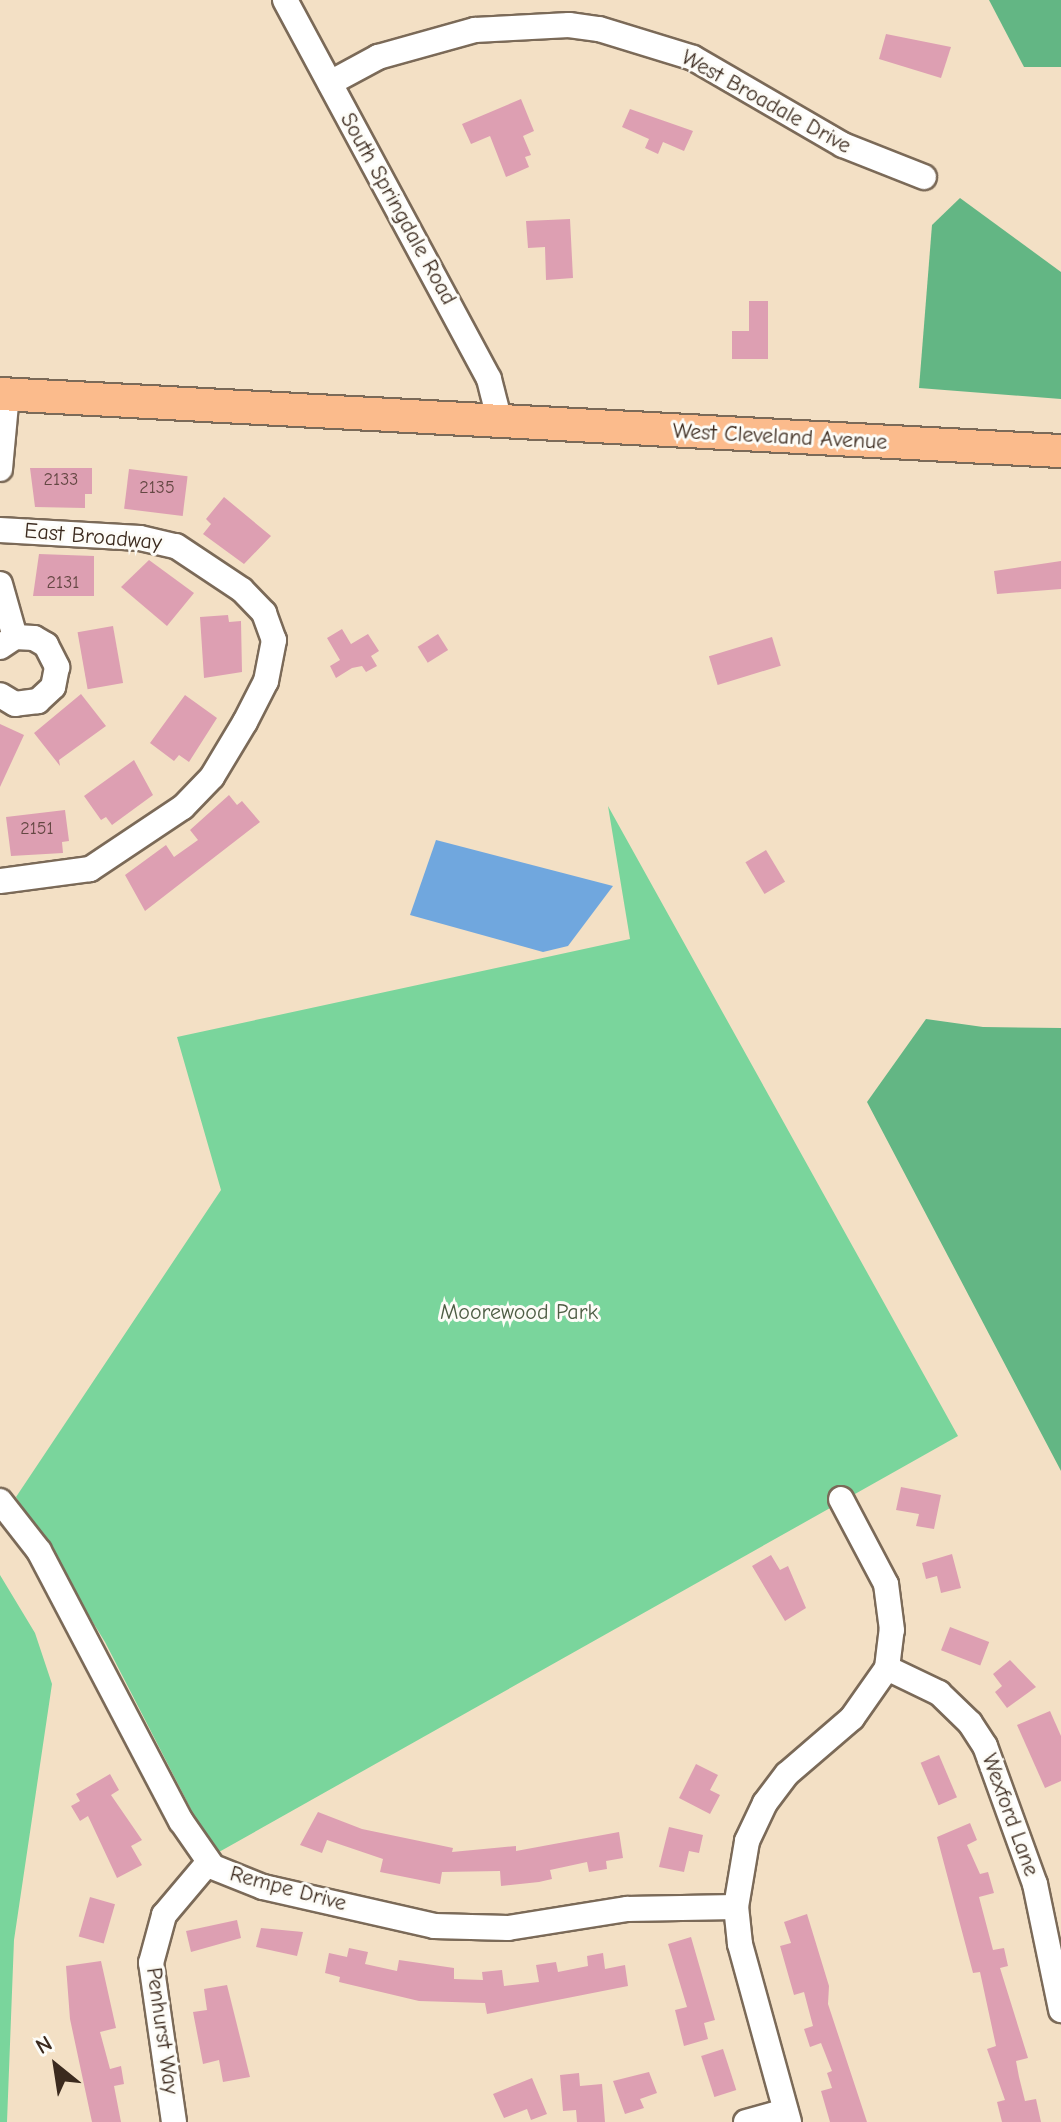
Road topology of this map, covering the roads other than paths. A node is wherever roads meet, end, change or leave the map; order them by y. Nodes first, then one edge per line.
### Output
1 (285, 0) edge
2 (330, 83) junction
3 (924, 177) dead end
4 (3, 394) edge
5 (500, 422) junction
6 (1061, 451) edge
7 (0, 469) edge
8 (0, 530) edge
9 (0, 584) edge
10 (7, 642) edge
11 (0, 695) edge
12 (0, 881) edge
13 (841, 1499) dead end
14 (0, 1501) edge
15 (887, 1668) junction
16 (208, 1863) junction
17 (736, 1907) junction
18 (1055, 1948) edge
19 (1061, 2010) edge
20 (788, 2117) edge
21 (174, 2122) edge
22 (746, 2122) edge

1 - 2 street, South Springdale Road
2 - 3 street, West Broadale Drive
2 - 5 street, South Springdale Road
4 - 5 main road
4 - 7 street
5 - 6 main road, West Cleveland Avenue
8 - 12 street, East Broadway
9 - 10 street
10 - 11 street
13 - 15 street
14 - 16 street, Rempe Drive
15 - 17 street
15 - 18 street, Wexford Lane
16 - 17 street, Rempe Drive
16 - 21 street, Penhurst Way
17 - 20 street
18 - 19 street, Wexford Lane
20 - 22 street

